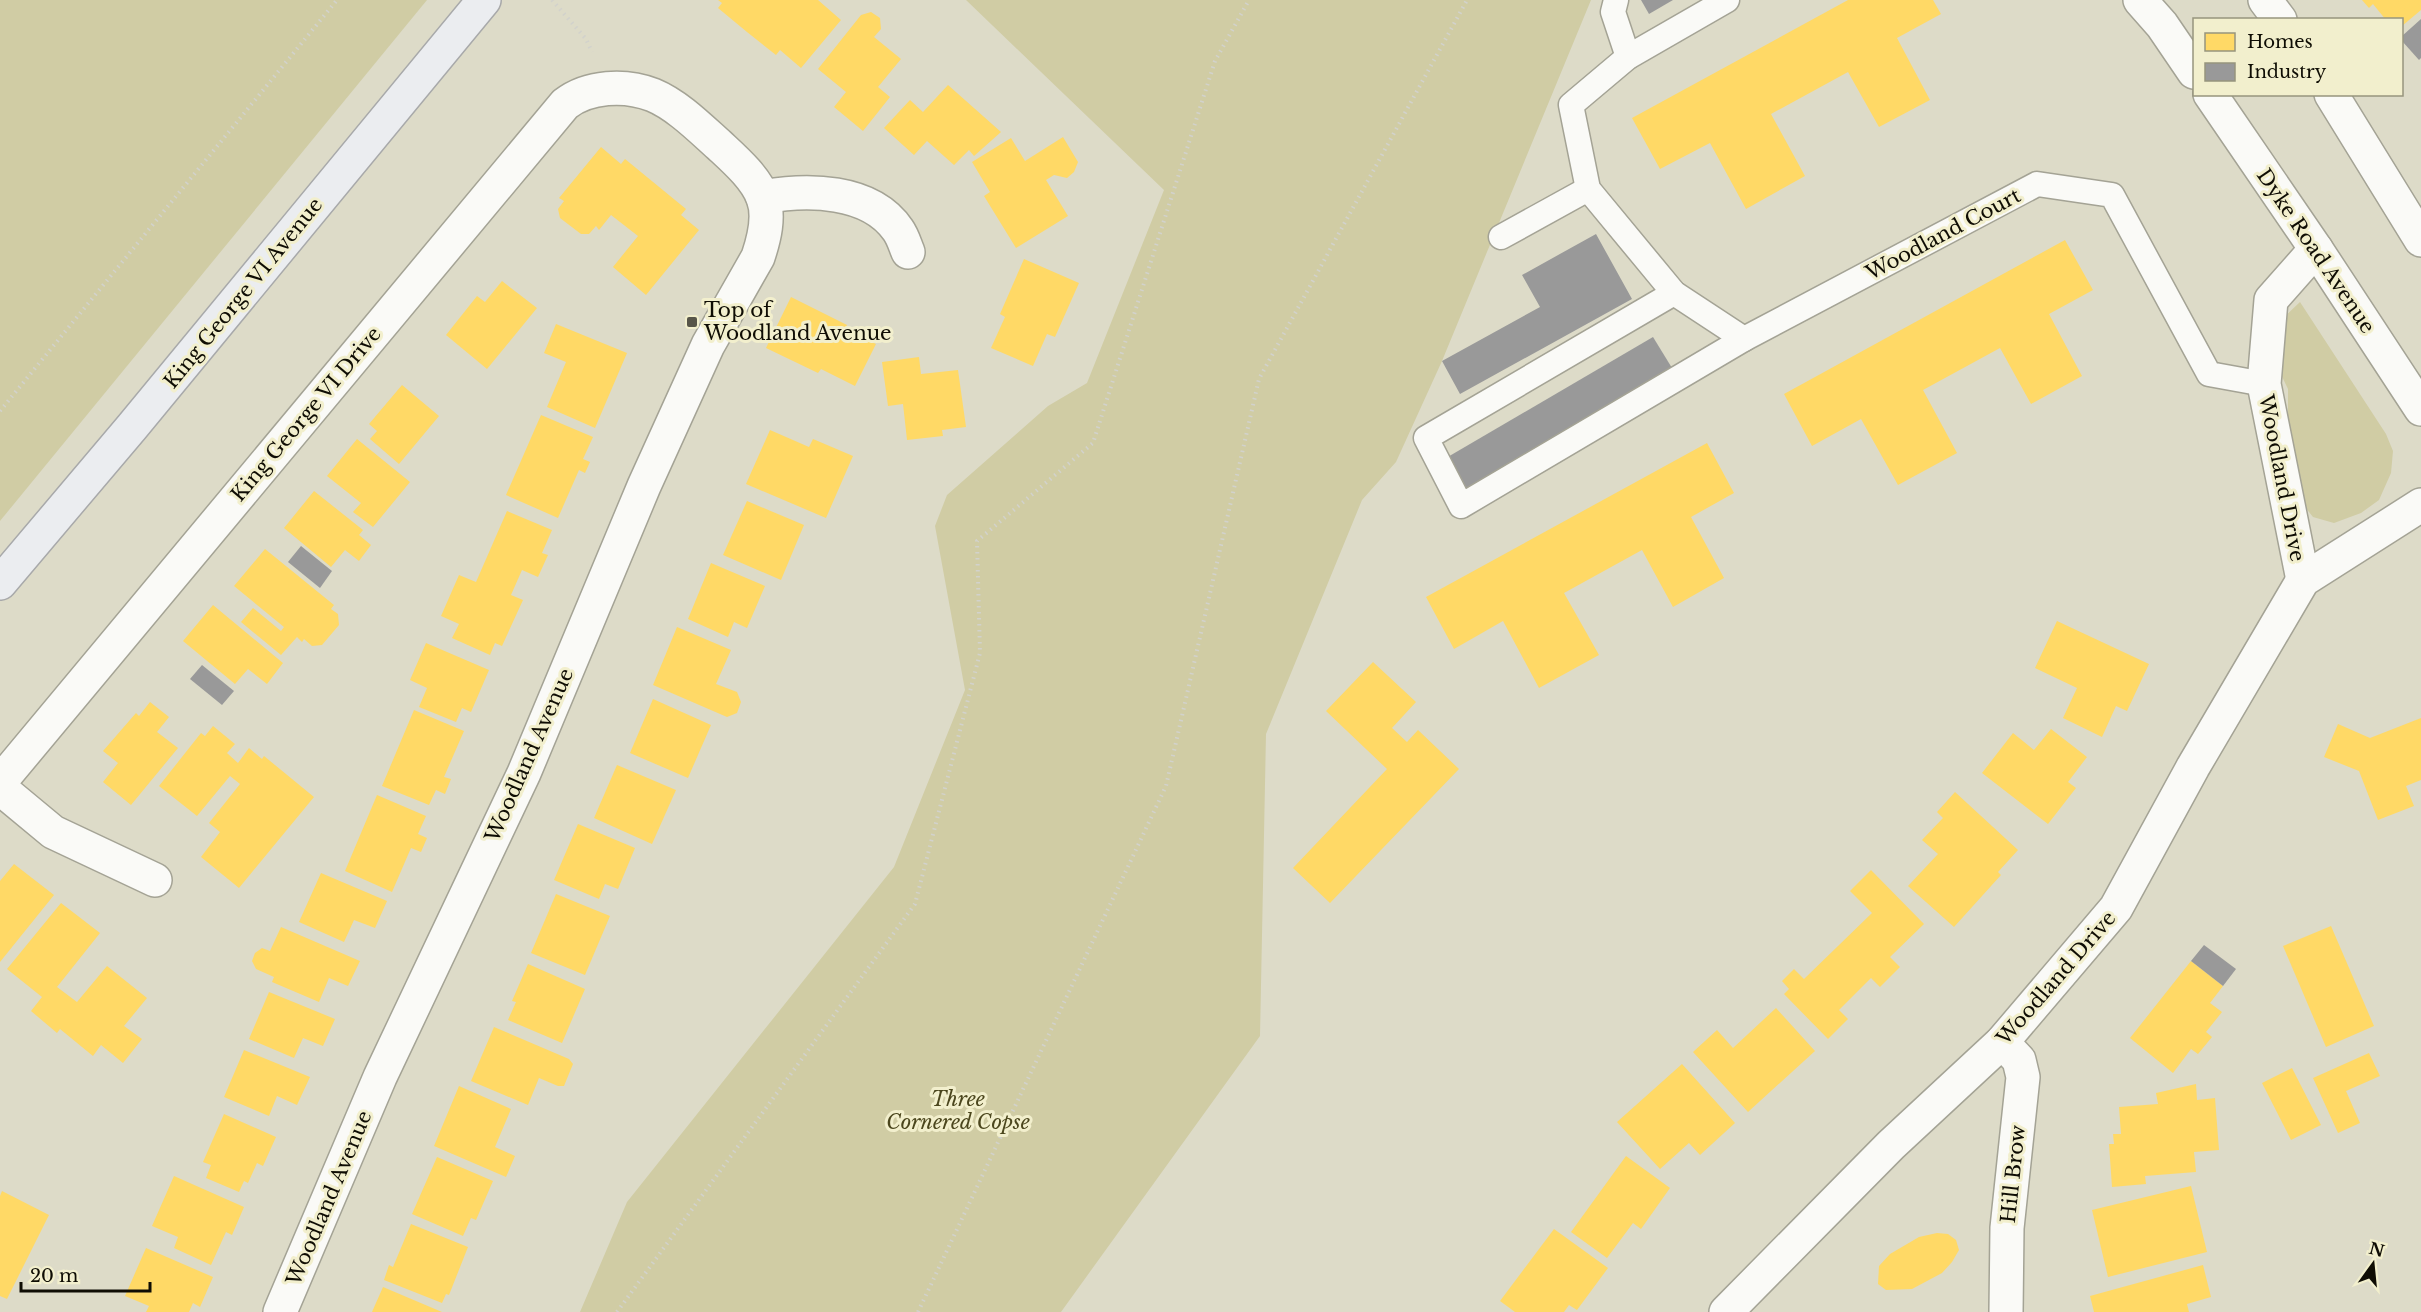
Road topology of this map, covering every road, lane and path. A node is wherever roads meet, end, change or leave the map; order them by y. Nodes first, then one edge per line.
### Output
1 (337, 0) edge
2 (484, 0) edge
3 (552, 0) edge
4 (1249, 0) edge
5 (1467, 0) edge
6 (1616, 0) edge
7 (1727, 0) edge
8 (2140, 0) edge
9 (2265, 0) edge
10 (2278, 18) edge
11 (1628, 57) junction
12 (2193, 71) edge
13 (622, 89) junction
14 (2211, 96) edge
15 (2332, 96) edge
16 (1588, 189) junction
17 (763, 197) junction
18 (1501, 237) dead end
19 (2421, 240) edge
20 (2316, 249) junction
21 (908, 252) dead end
22 (1674, 293) junction
23 (1744, 339) junction
24 (2264, 384) junction
25 (2421, 409) edge
26 (0, 411) edge
27 (2421, 505) edge
28 (2303, 580) junction
29 (0, 584) edge
30 (0, 782) edge
31 (0, 788) edge
32 (155, 880) dead end
33 (2002, 1042) junction
34 (280, 1312) edge
35 (616, 1312) edge
36 (918, 1312) edge
37 (1726, 1312) edge
38 (2006, 1312) edge

1 - 26 path
2 - 29 main road, King George VI Avenue
3 - 13 path
4 - 35 path
5 - 36 path
6 - 11 lane
7 - 11 lane
8 - 12 street
9 - 10 street
11 - 16 lane
13 - 17 street, Woodland Avenue
13 - 30 street, King George VI Drive
14 - 20 street, Dyke Road Avenue
15 - 19 street
16 - 18 lane
16 - 22 lane
17 - 21 street
17 - 34 street, Woodland Avenue
20 - 24 street, Woodland Drive
20 - 25 street, Dyke Road Avenue
22 - 23 lane
22 - 23 lane, Woodland Court
23 - 24 lane, Woodland Court
24 - 28 street, Woodland Drive
27 - 28 street, Woodland Drive
28 - 33 street, Woodland Drive
31 - 32 street
33 - 37 street, Woodland Drive
33 - 38 street, Hill Brow

